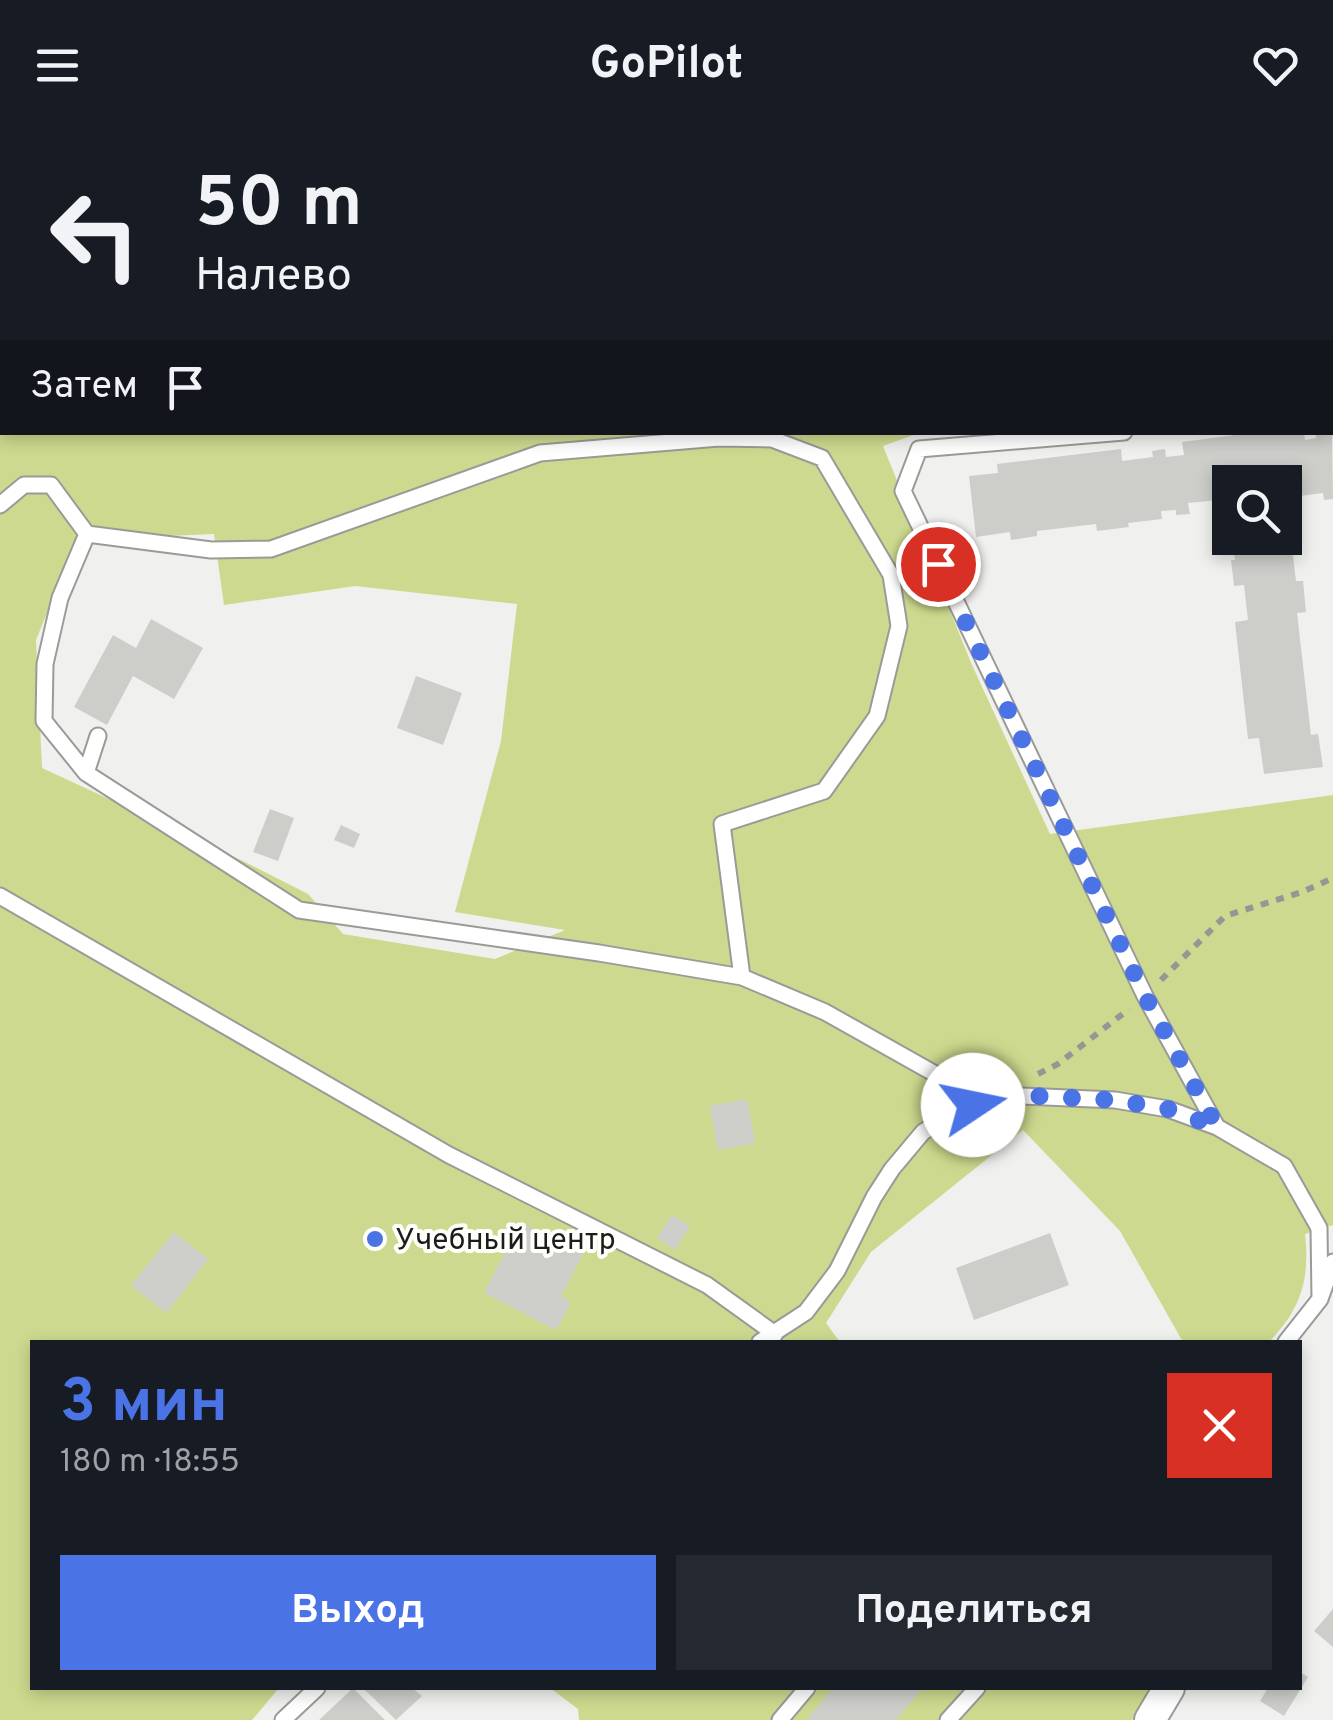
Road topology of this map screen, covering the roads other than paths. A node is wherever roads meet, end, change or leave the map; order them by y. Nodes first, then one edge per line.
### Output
1 (1088, 435) edge
2 (0, 504) edge
3 (87, 534) junction
4 (98, 736) dead end
5 (86, 773) junction
6 (0, 896) edge
7 (742, 977) junction
8 (997, 1094) junction
9 (1217, 1127) junction
10 (1333, 1262) edge
11 (1326, 1295) edge
12 (768, 1338) edge
13 (1288, 1340) edge
14 (315, 1690) edge
15 (805, 1690) edge
16 (975, 1690) edge
17 (1168, 1690) edge
18 (283, 1720) edge
19 (780, 1720) edge
20 (948, 1720) edge
21 (1150, 1720) edge

1 - 9 lane
2 - 3 lane
3 - 5 lane
3 - 7 lane
4 - 5 lane
5 - 7 lane
6 - 12 lane
7 - 8 lane
8 - 9 lane
8 - 12 lane
9 - 11 lane
10 - 11 lane
11 - 13 lane
14 - 18 lane
15 - 19 lane
16 - 20 lane
17 - 21 street

